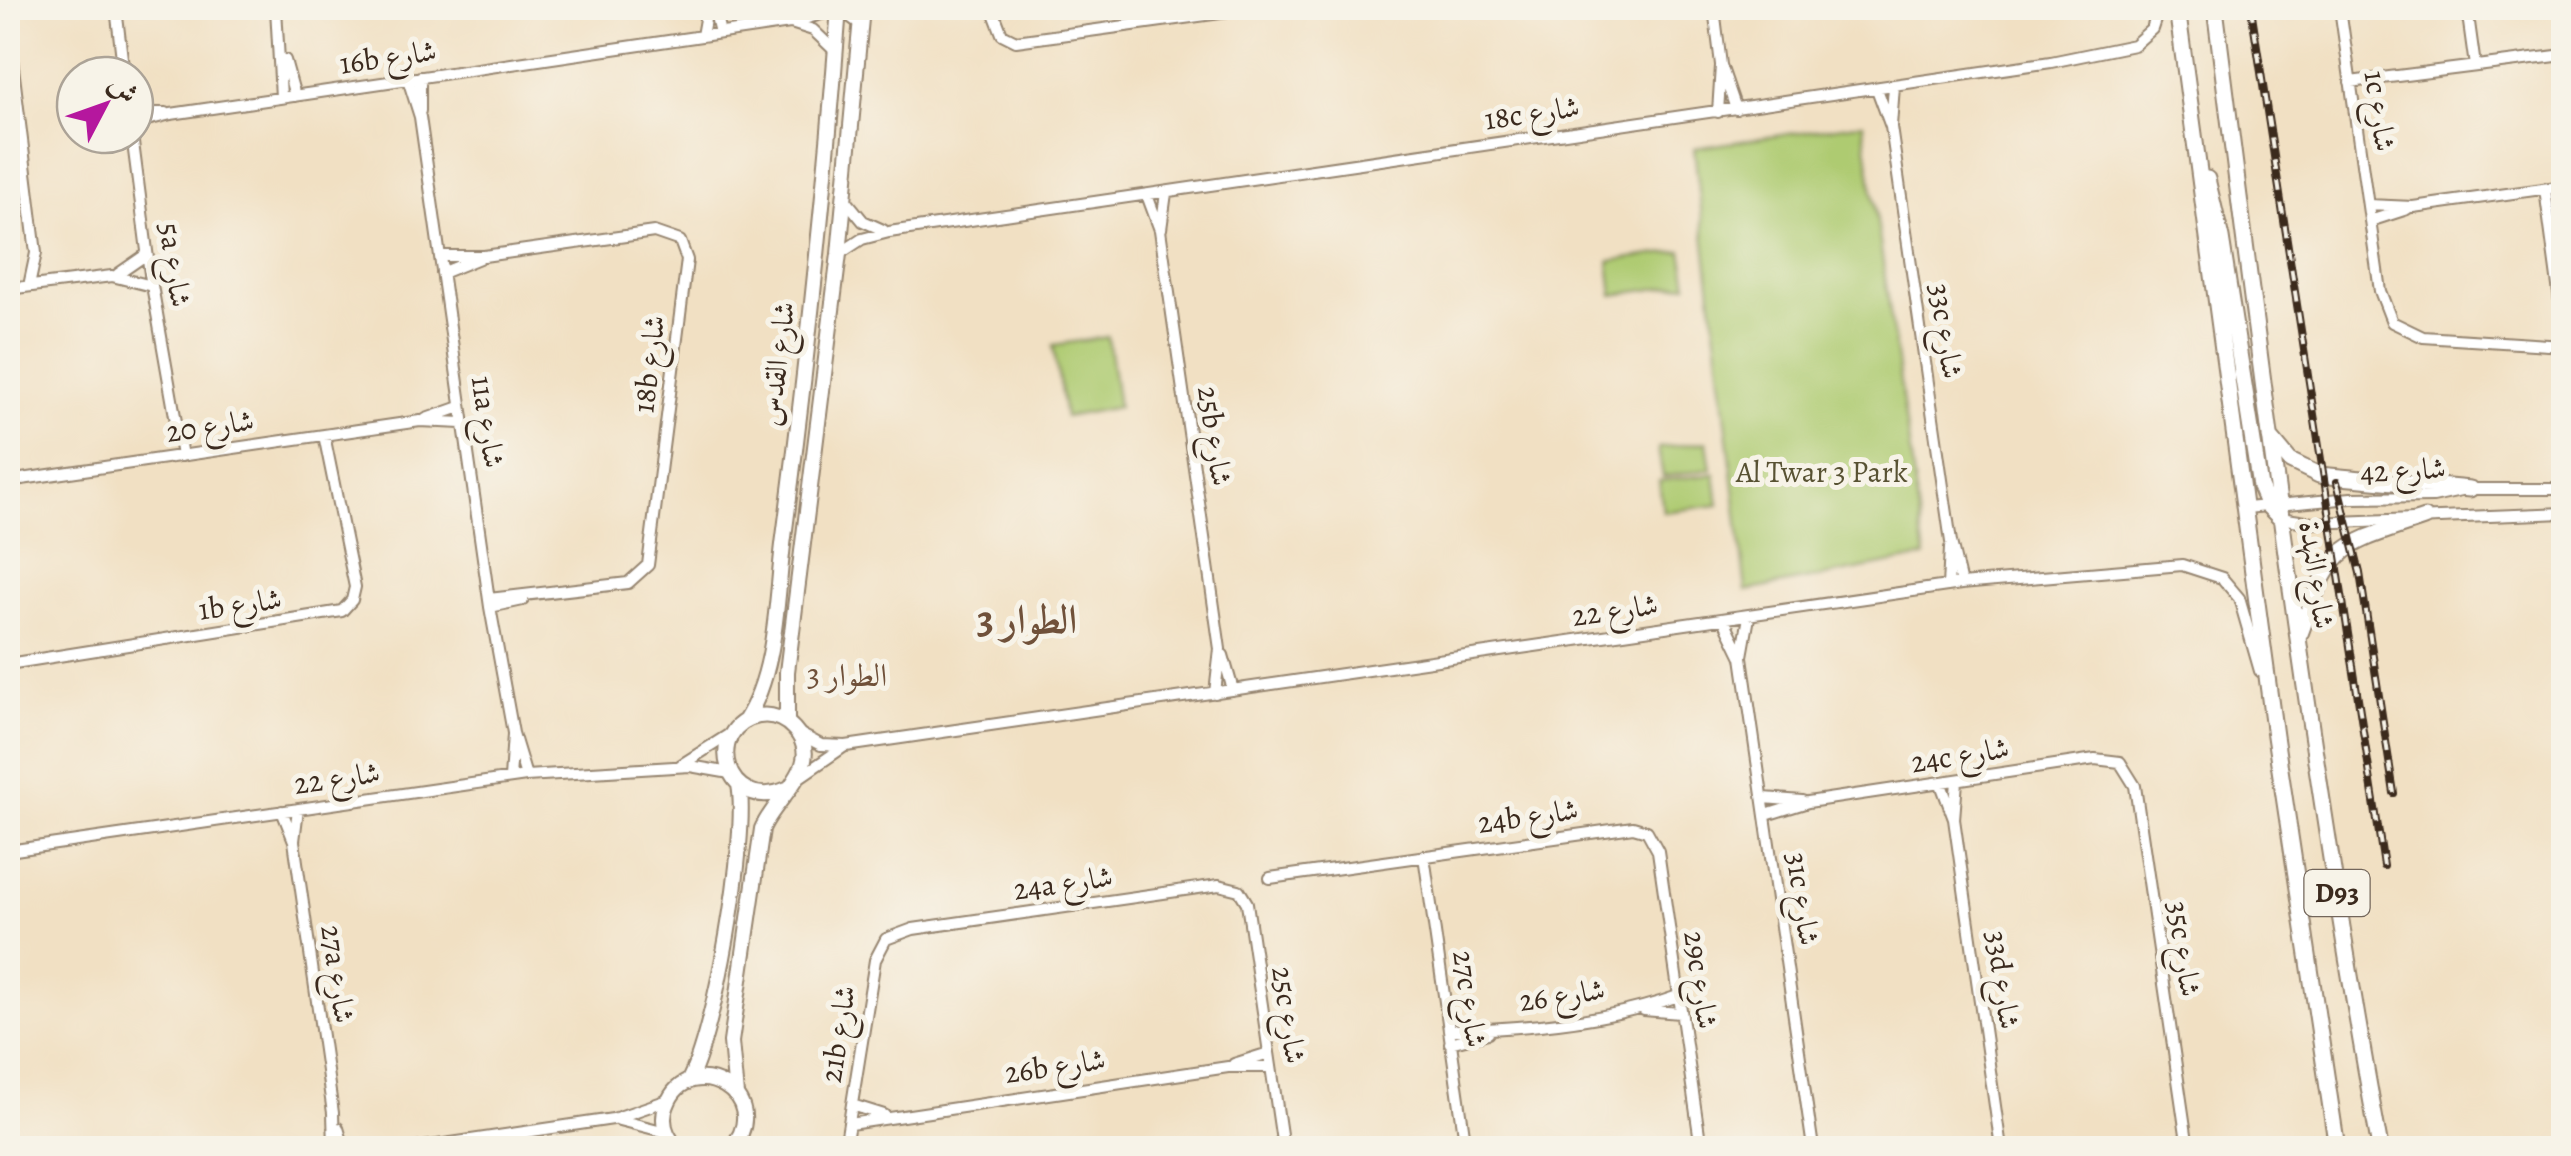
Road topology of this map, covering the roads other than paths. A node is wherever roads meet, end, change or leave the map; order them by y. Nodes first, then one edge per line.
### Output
1 (116, 8) edge
2 (276, 8) edge
3 (707, 8) edge
4 (714, 8) edge
5 (839, 8) edge
6 (862, 8) edge
7 (992, 8) edge
8 (1257, 8) edge
9 (1714, 8) edge
10 (2159, 8) edge
11 (2177, 8) edge
12 (2215, 8) edge
13 (2340, 8) edge
14 (2467, 8) edge
15 (790, 23) junction
16 (861, 25) junction
17 (8, 26) edge
18 (720, 34) junction
19 (702, 36) junction
20 (282, 50) junction
21 (836, 52) junction
22 (122, 55) edge
23 (2564, 55) edge
24 (1722, 65) junction
25 (2475, 66) junction
26 (414, 78) junction
27 (2350, 82) junction
28 (1894, 86) junction
29 (1877, 89) junction
30 (295, 96) junction
31 (282, 98) junction
32 (13, 102) edge
33 (1736, 109) junction
34 (1718, 112) junction
35 (155, 113) edge
36 (8, 114) edge
37 (172, 114) junction
38 (20, 118) junction
39 (155, 118) edge
40 (1891, 127) junction
41 (135, 155) edge
42 (2200, 156) junction
43 (2564, 186) edge
44 (2545, 189) junction
45 (1166, 192) junction
46 (1147, 195) junction
47 (845, 199) junction
48 (2368, 205) junction
49 (2413, 207) junction
50 (2370, 221) junction
51 (1160, 230) junction
52 (889, 232) junction
53 (36, 253) junction
54 (148, 254) junction
55 (839, 254) junction
56 (440, 256) junction
57 (484, 256) junction
58 (442, 273) junction
59 (112, 276) junction
60 (56, 283) junction
61 (29, 286) junction
62 (152, 286) junction
63 (8, 289) edge
64 (2564, 331) edge
65 (2564, 346) edge
66 (460, 407) junction
67 (420, 421) junction
68 (462, 423) junction
69 (328, 434) junction
70 (2269, 436) junction
71 (178, 456) junction
72 (8, 481) edge
73 (2564, 489) edge
74 (2470, 490) junction
75 (2246, 508) junction
76 (2276, 509) junction
77 (2564, 514) edge
78 (2424, 518) junction
79 (1950, 542) junction
80 (1962, 584) junction
81 (1948, 586) junction
82 (489, 603) junction
83 (1749, 617) junction
84 (1724, 620) junction
85 (2298, 638) junction
86 (1220, 649) junction
87 (1742, 657) junction
88 (8, 664) edge
89 (1233, 690) junction
90 (1215, 693) junction
91 (741, 725) junction
92 (792, 727) junction
93 (513, 733) junction
94 (2275, 736) junction
95 (846, 746) junction
96 (2120, 762) joint
97 (676, 767) junction
98 (526, 776) junction
99 (510, 778) junction
100 (734, 779) junction
101 (1957, 781) junction
102 (792, 784) junction
103 (1942, 784) junction
104 (1764, 798) junction
105 (1808, 802) junction
106 (298, 809) junction
107 (282, 811) junction
108 (1766, 815) junction
109 (1954, 820) junction
110 (1638, 827) joint
111 (294, 842) junction
112 (8, 851) edge
113 (1424, 856) junction
114 (1270, 878) dead end
115 (1239, 890) joint
116 (894, 935) joint
117 (1678, 996) junction
118 (1638, 1010) junction
119 (1680, 1012) junction
120 (1449, 1030) junction
121 (1493, 1030) junction
122 (1450, 1043) junction
123 (1269, 1053) junction
124 (1228, 1066) junction
125 (1271, 1068) junction
126 (688, 1082) junction
127 (736, 1095) junction
128 (668, 1100) junction
129 (852, 1105) junction
130 (333, 1113) junction
131 (890, 1116) junction
132 (613, 1119) junction
133 (850, 1124) junction
134 (666, 1132) junction
135 (334, 1148) edge
136 (344, 1148) edge
137 (418, 1148) edge
138 (677, 1148) edge
139 (731, 1148) edge
140 (845, 1148) edge
141 (1283, 1148) edge
142 (1466, 1148) edge
143 (1700, 1148) edge
144 (1813, 1148) edge
145 (2001, 1148) edge
146 (2188, 1148) edge
147 (2337, 1148) edge
148 (2380, 1148) edge

1 - 22 street
2 - 20 street
3 - 19 street
4 - 18 street
5 - 15 street, 16b شارع
5 - 16 street
5 - 21 main road, شارع القدس
6 - 16 main road, شارع القدس
7 - 8 street
9 - 24 street
10 - 28 street, 18c شارع
11 - 42 main road, شارع النهدة / D93
12 - 70 main road, شارع النهدة / D93
13 - 27 street, 1c شارع
14 - 25 street
15 - 18 street, 16b شارع
15 - 21 street
16 - 47 main road, شارع القدس
17 - 32 street
18 - 19 street, 16b شارع
19 - 26 street, 16b شارع
20 - 30 street
20 - 31 street
21 - 91 main road, شارع القدس
23 - 25 street
24 - 33 street
24 - 34 street
25 - 27 street
26 - 30 street, 16b شارع
26 - 56 street, 11a شارع
27 - 48 street, 1c شارع
28 - 29 street, 18c شارع
28 - 40 street, 33c شارع
29 - 33 street, 18c شارع
29 - 40 street, 33c شارع
30 - 31 street, 16b شارع
31 - 37 street, 16b شارع
32 - 38 street
33 - 34 street, 18c شارع
34 - 45 street, 18c شارع
35 - 37 street, 16b شارع
36 - 38 street
37 - 39 street, 16b شارع
38 - 53 street
40 - 79 street, 33c شارع
41 - 54 street, 5a شارع
42 - 75 main road, شارع النهدة / D93
42 - 76 main road
43 - 44 street
44 - 49 street
44 - 64 street
45 - 46 street, 18c شارع
45 - 51 street, 25b شارع
46 - 51 street, 25b شارع
46 - 52 street, 18c شارع
47 - 52 street
47 - 55 main road, شارع القدس
48 - 49 street
48 - 50 street, 1c شارع
49 - 50 street
50 - 65 street, 1c شارع
51 - 86 street, 25b شارع
52 - 55 street, 18c شارع
53 - 60 street
53 - 61 street
54 - 59 street
54 - 62 street, 5a شارع
55 - 92 main road, شارع القدس
56 - 57 street, 18b شارع
56 - 58 street, 11a شارع
57 - 58 street, 18b شارع
57 - 82 street, 18b شارع
58 - 66 street, 11a شارع
59 - 60 street
59 - 62 street
60 - 61 street
61 - 63 street
62 - 71 street, 5a شارع
66 - 67 street, شارع 20
66 - 68 street, 11a شارع
67 - 68 street, شارع 20
67 - 69 street, شارع 20
68 - 82 street, 11a شارع
69 - 71 street, شارع 20
69 - 88 street, 1b شارع
70 - 74 main road
70 - 76 main road, شارع النهدة / D93
71 - 72 street, شارع 20
73 - 74 street, شارع 42
74 - 76 street, شارع 42
75 - 76 street, شارع 42
75 - 94 main road, شارع النهدة / D93
76 - 78 street, شارع 42
76 - 85 main road, شارع النهدة / D93
77 - 78 street, شارع 42
78 - 85 main road
79 - 80 street, 33c شارع
79 - 81 street, 33c شارع
80 - 81 street, شارع 22
80 - 94 street, شارع 22
81 - 83 street, شارع 22
82 - 93 street, 11a شارع
83 - 84 street, شارع 22
83 - 87 street, 31c شارع
84 - 87 street, 31c شارع
84 - 89 street, شارع 22
85 - 148 main road, شارع النهدة / D93
86 - 89 street, 25b شارع
86 - 90 street, 25b شارع
87 - 104 street, 31c شارع
89 - 90 street, شارع 22
90 - 95 street, شارع 22
91 - 92 main road
91 - 97 street, شارع 22
91 - 100 main road
92 - 95 street, شارع 22
92 - 102 main road
93 - 98 street, 11a شارع
93 - 99 street, 11a شارع
94 - 147 main road, شارع النهدة / D93
95 - 102 street, شارع 22
96 - 101 street, 24c شارع
96 - 146 street, 35c شارع
97 - 98 street, شارع 22
97 - 100 street, شارع 22
98 - 99 street, شارع 22
99 - 106 street, شارع 22
100 - 102 main road
100 - 126 main road
101 - 103 street, 24c شارع
101 - 109 street, 33d شارع
102 - 127 main road
103 - 105 street, 24c شارع
103 - 109 street, 33d شارع
104 - 105 street, 24c شارع
104 - 108 street, 31c شارع
105 - 108 street, 24c شارع
106 - 107 street, شارع 22
106 - 111 street, 27a شارع
107 - 111 street, 27a شارع
107 - 112 street, شارع 22
108 - 144 street, 31c شارع
109 - 145 street, 33d شارع
110 - 113 street, 24b شارع
110 - 117 street, 29c شارع
111 - 130 street, 27a شارع
113 - 114 street, 24b شارع
113 - 120 street, 27c شارع
115 - 116 street, 24a شارع
115 - 123 street, 25c شارع
116 - 129 street, 21b شارع
117 - 118 street, شارع 26
117 - 119 street, 29c شارع
118 - 119 street, شارع 26
118 - 121 street, شارع 26
119 - 143 street, 29c شارع
120 - 121 street, شارع 26
120 - 122 street, 27c شارع
121 - 122 street, شارع 26
122 - 142 street, 27c شارع
123 - 124 street, 26b شارع
123 - 125 street, 25c شارع
124 - 125 street, 26b شارع
124 - 131 street, 26b شارع
125 - 141 street, 25c شارع
126 - 127 main road
126 - 128 main road
127 - 139 main road
128 - 132 street
128 - 134 main road
129 - 131 street, 26b شارع
129 - 133 street, 21b شارع
130 - 135 street, 27a شارع
130 - 136 street, 27a شارع
131 - 133 street, 26b شارع
132 - 134 street
132 - 137 street
133 - 140 street, 21b شارع
134 - 138 main road

